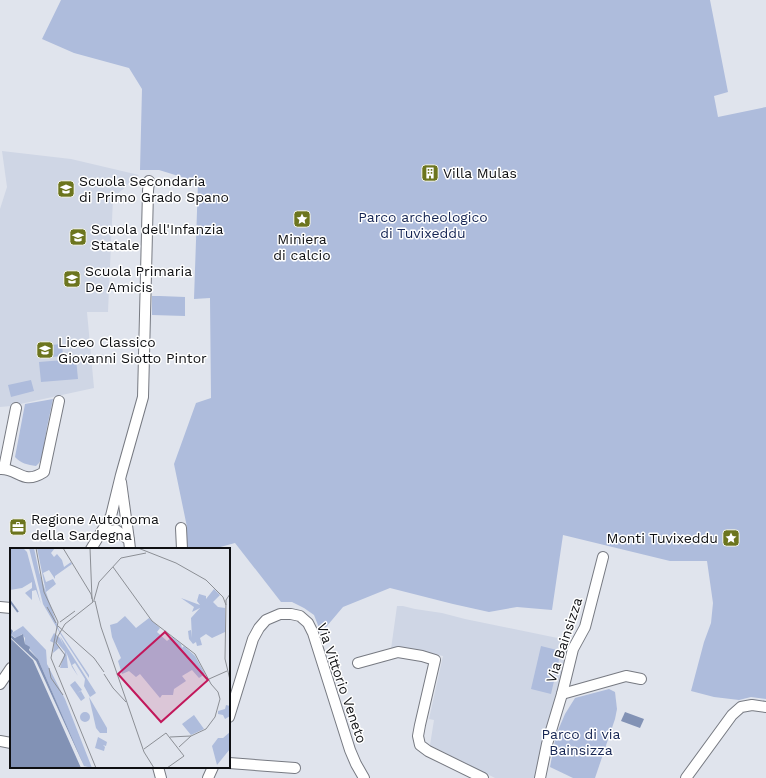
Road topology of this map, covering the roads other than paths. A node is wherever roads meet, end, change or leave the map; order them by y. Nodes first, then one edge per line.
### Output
1 (149, 182) dead end
2 (59, 401) dead end
3 (16, 408) dead end
4 (2, 468) edge
5 (121, 475) junction
6 (181, 528) dead end
7 (101, 533) junction
8 (129, 544) edge
9 (92, 548) edge
10 (182, 548) edge
11 (603, 556) dead end
12 (0, 607) edge
13 (10, 608) edge
14 (358, 662) dead end
15 (10, 669) edge
16 (641, 679) dead end
17 (0, 684) edge
18 (562, 694) junction
19 (766, 707) edge
20 (230, 714) edge
21 (0, 742) edge
22 (10, 743) edge
23 (230, 763) edge
24 (158, 768) edge
25 (213, 768) edge
26 (295, 768) dead end
27 (161, 778) edge
28 (208, 778) edge
29 (364, 778) edge
30 (483, 778) edge
31 (540, 778) edge
32 (686, 778) edge

1 - 5 street
2 - 4 street
3 - 4 street
5 - 7 street
5 - 8 street
6 - 10 street
7 - 8 street
7 - 9 street
11 - 18 street, Via Bainsizza
12 - 13 street
14 - 30 street
15 - 17 street
16 - 18 street
18 - 31 street, Via Bainsizza
19 - 32 street
20 - 29 street, Via Vittorio Veneto
21 - 22 street
23 - 26 street
24 - 27 street
25 - 28 street

